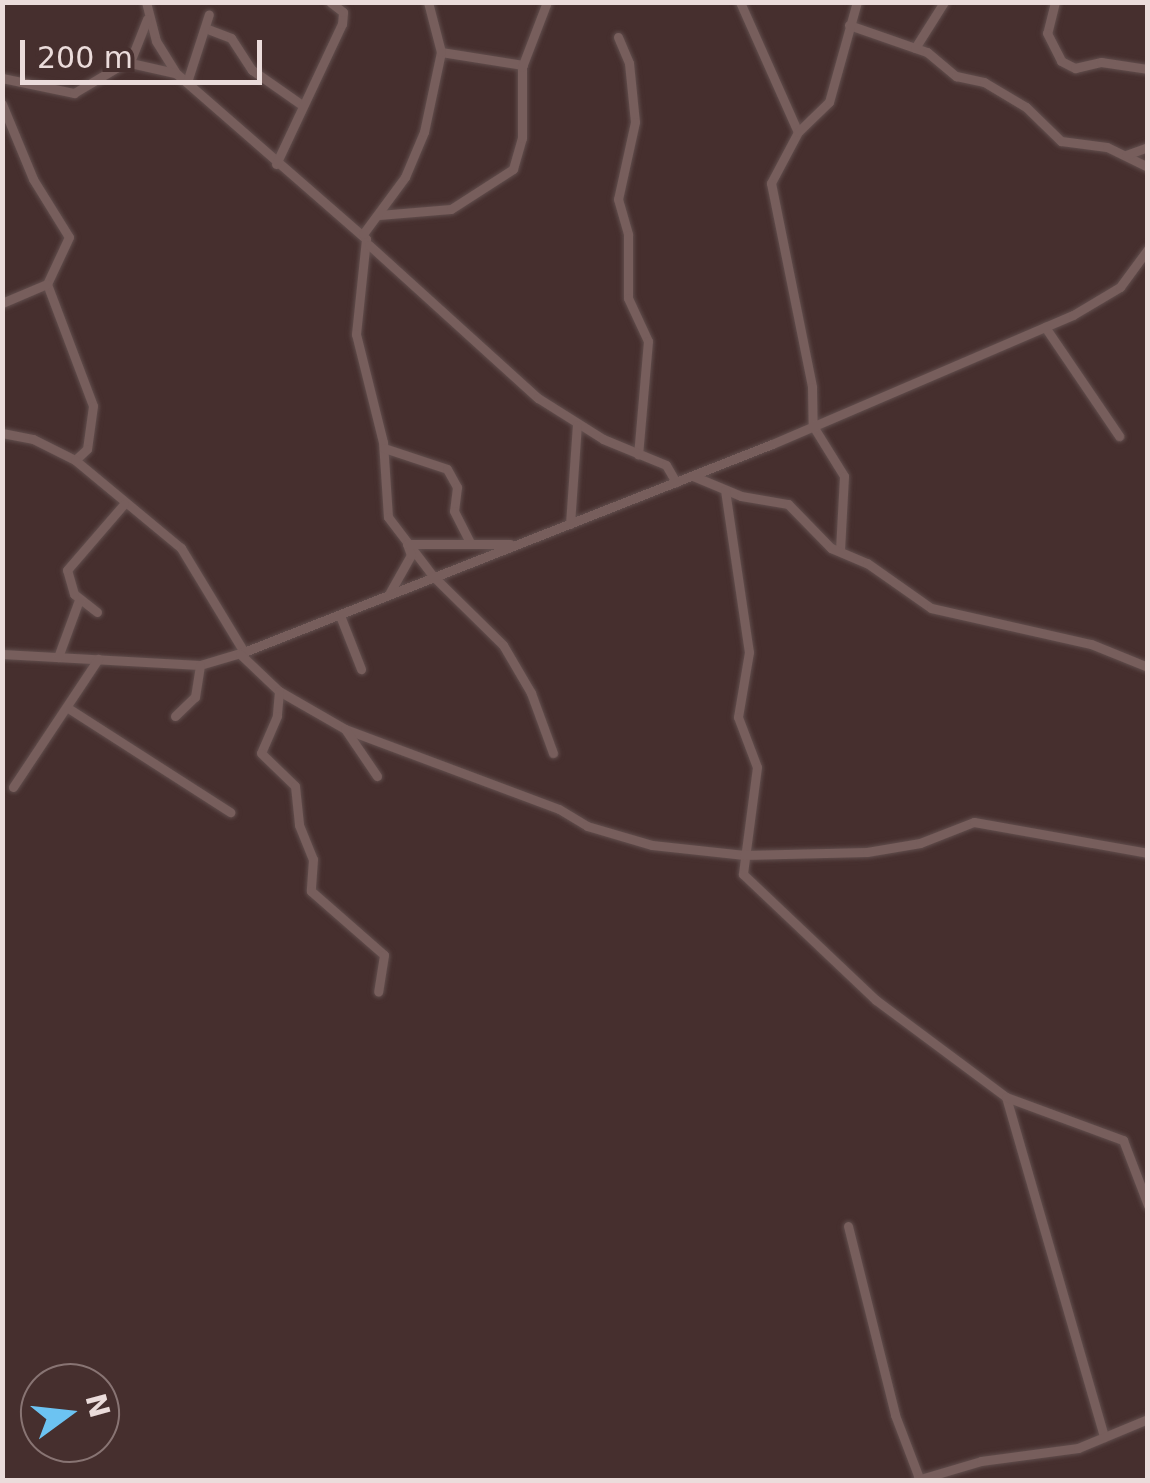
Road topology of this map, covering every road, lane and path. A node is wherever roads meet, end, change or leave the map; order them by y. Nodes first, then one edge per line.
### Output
1 (146, 2) edge
2 (330, 2) edge
3 (428, 2) edge
4 (546, 2) edge
5 (740, 2) edge
6 (857, 2) edge
7 (944, 2) edge
8 (1055, 2) edge
9 (209, 14) dead end
10 (146, 19) junction
11 (849, 25) junction
12 (205, 28) junction
13 (618, 36) dead end
14 (916, 48) junction
15 (441, 52) junction
16 (130, 62) junction
17 (523, 64) junction
18 (1148, 69) edge
19 (178, 74) junction
20 (2, 78) edge
21 (187, 82) junction
22 (2, 104) edge
23 (302, 105) junction
24 (798, 132) junction
25 (1148, 147) edge
26 (1126, 155) junction
27 (276, 164) junction
28 (1148, 166) edge
29 (379, 215) junction
30 (362, 234) junction
31 (368, 244) junction
32 (1148, 248) edge
33 (47, 284) junction
34 (2, 302) edge
35 (1045, 327) junction
36 (577, 425) junction
37 (813, 426) junction
38 (2, 433) edge
39 (1119, 436) dead end
40 (384, 448) junction
41 (638, 456) junction
42 (74, 460) junction
43 (693, 476) junction
44 (676, 482) junction
45 (724, 490) junction
46 (124, 504) junction
47 (570, 524) junction
48 (470, 542) junction
49 (407, 544) junction
50 (518, 545) junction
51 (840, 548) junction
52 (433, 576) junction
53 (388, 597) junction
54 (80, 600) junction
55 (97, 612) dead end
56 (340, 618) junction
57 (242, 653) junction
58 (2, 654) edge
59 (58, 658) junction
60 (98, 659) junction
61 (200, 665) junction
62 (1148, 666) edge
63 (361, 669) dead end
64 (279, 691) junction
65 (68, 708) junction
66 (175, 716) dead end
67 (345, 728) junction
68 (553, 753) dead end
69 (378, 776) dead end
70 (13, 787) dead end
71 (230, 812) dead end
72 (1148, 853) edge
73 (744, 855) junction
74 (378, 992) dead end
75 (1006, 1097) junction
76 (1148, 1205) edge
77 (848, 1226) dead end
78 (1148, 1418) edge
79 (1104, 1437) junction
80 (918, 1479) edge

1 - 10 street
2 - 23 street
3 - 15 street
4 - 17 street
5 - 24 street
6 - 11 street
7 - 14 street
8 - 18 street
9 - 12 street
10 - 16 street
10 - 19 street
11 - 14 street
11 - 24 street
12 - 21 street
12 - 23 street
13 - 41 street
14 - 26 street
15 - 17 street
15 - 29 street
16 - 19 street
16 - 20 street
17 - 29 street
19 - 21 street
21 - 27 street
22 - 33 street
23 - 27 street
24 - 37 street
25 - 26 street
26 - 28 street
27 - 30 street
29 - 30 street
30 - 31 street
31 - 36 street
31 - 40 street
32 - 35 street
33 - 34 street
33 - 42 street
35 - 37 street
35 - 39 street
36 - 41 street
36 - 47 street
37 - 43 street
37 - 51 street
38 - 42 street
40 - 48 street
40 - 49 street
41 - 44 street
42 - 46 street
43 - 44 street
43 - 45 street
44 - 47 street
45 - 51 street
45 - 73 street
46 - 54 street
46 - 57 street
47 - 50 street
48 - 49 street
48 - 50 street
49 - 52 street
49 - 53 street
50 - 52 street
51 - 62 street
52 - 53 street
52 - 68 street
53 - 56 street
54 - 55 street
54 - 59 street
56 - 57 street
56 - 63 street
57 - 61 street
57 - 64 street
58 - 59 street
59 - 60 street
60 - 61 street
60 - 65 street
61 - 66 street
64 - 67 street
64 - 74 street
65 - 70 street
65 - 71 street
67 - 69 street
67 - 73 street
72 - 73 street
73 - 75 street
75 - 76 street
75 - 79 street
77 - 80 street
78 - 79 street
79 - 80 street

